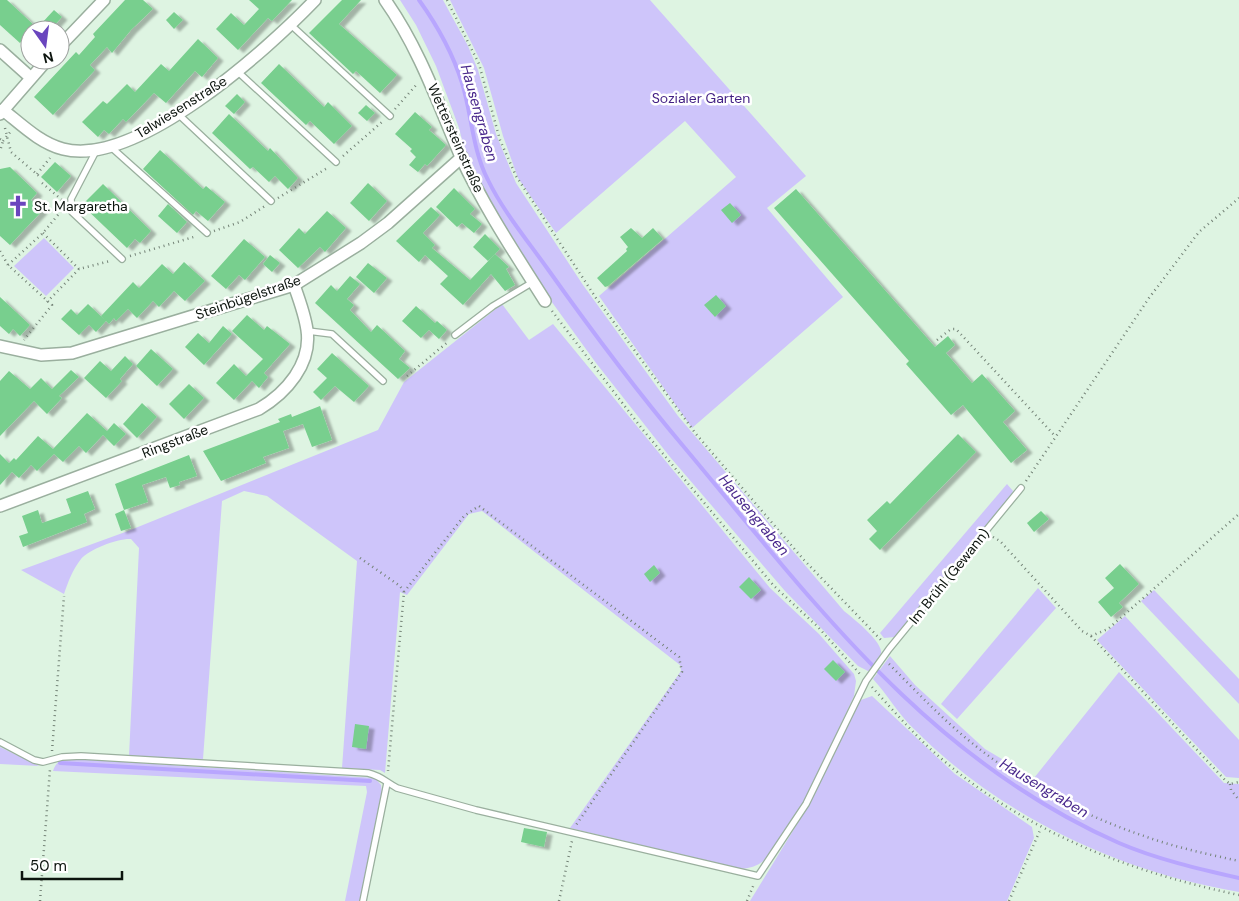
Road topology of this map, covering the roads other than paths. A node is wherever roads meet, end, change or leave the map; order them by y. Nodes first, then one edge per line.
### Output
1 (104, 0) edge
2 (315, 0) edge
3 (385, 0) edge
4 (291, 25) junction
5 (70, 36) edge
6 (0, 50) edge
7 (37, 70) edge
8 (237, 72) junction
9 (30, 77) junction
10 (2, 112) edge
11 (177, 113) junction
12 (390, 116) road end
13 (112, 148) junction
14 (96, 151) junction
15 (462, 157) junction
16 (336, 162) road end
17 (271, 201) road end
18 (207, 233) road end
19 (122, 259) road end
20 (533, 282) junction
21 (294, 285) junction
22 (545, 301) road end
23 (308, 331) junction
24 (455, 335) road end
25 (0, 346) edge
26 (383, 381) dead end
27 (1021, 488) road end
28 (0, 506) edge
29 (0, 742) edge
30 (388, 783) junction
31 (362, 901) edge

1 - 5 street
2 - 4 street, Talwiesenstraße
3 - 15 street, Wettersteinstraße
4 - 8 street, Talwiesenstraße
4 - 12 lane
6 - 9 street
7 - 9 street
8 - 11 street, Talwiesenstraße
8 - 16 lane
9 - 10 street
10 - 14 street, Talwiesenstraße
11 - 13 street, Talwiesenstraße
11 - 17 lane
13 - 14 street, Talwiesenstraße
13 - 18 lane
14 - 19 lane
15 - 20 street, Wettersteinstraße
15 - 21 street, Steinbügelstraße
20 - 22 street, Wettersteinstraße
20 - 24 lane
21 - 23 street, Ringstraße
21 - 25 street, Steinbügelstraße
23 - 26 lane
23 - 28 street, Ringstraße
27 - 30 lane, Im Brühl (Gewann)
29 - 30 lane
30 - 31 lane

